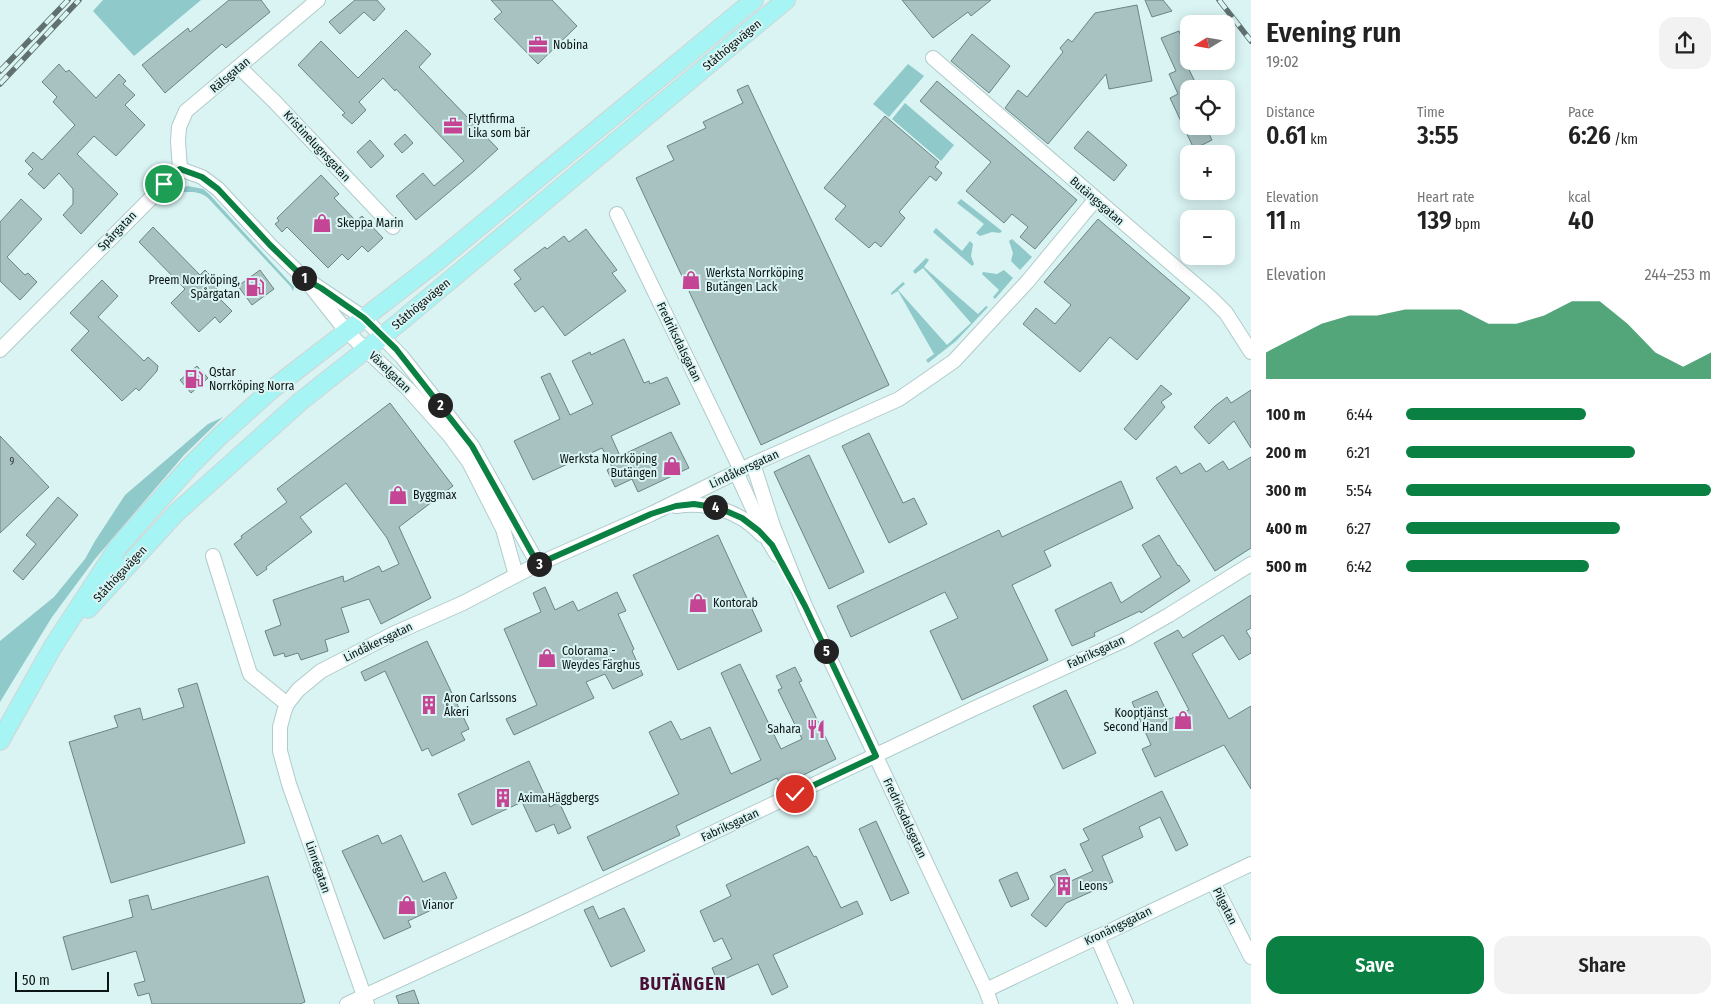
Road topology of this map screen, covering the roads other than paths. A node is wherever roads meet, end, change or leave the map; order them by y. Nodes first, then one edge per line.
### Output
1 (318, 0) edge
2 (754, 0) edge
3 (786, 0) edge
4 (933, 58) dead end
5 (239, 67) junction
6 (180, 169) junction
7 (1095, 200) junction
8 (617, 214) dead end
9 (393, 227) dead end
10 (305, 279) junction
11 (364, 318) junction
12 (347, 332) junction
13 (383, 336) junction
14 (366, 349) junction
15 (0, 350) edge
16 (1251, 352) edge
17 (743, 469) junction
18 (651, 514) junction
19 (772, 545) junction
20 (212, 556) dead end
21 (538, 564) junction
22 (1251, 564) edge
23 (516, 575) junction
24 (805, 606) junction
25 (52, 648) junction
26 (287, 704) junction
27 (280, 727) joint
28 (0, 741) edge
29 (876, 756) junction
30 (1251, 864) edge
31 (1214, 882) junction
32 (1097, 936) junction
33 (1251, 957) edge
34 (986, 990) junction
35 (366, 1000) edge
36 (347, 1004) edge
37 (991, 1004) edge
38 (1126, 1004) edge

1 - 5 street, Rälsgatan
2 - 11 main road, Ståthögavägen
3 - 13 main road, Ståthögavägen
4 - 7 street, Butängsgatan
5 - 6 street, Rälsgatan
5 - 9 street, Kristinelugnsgatan
6 - 10 street
6 - 15 street, Spårgatan
7 - 16 street, Butängsgatan
7 - 17 street, Lindåkersgatan
8 - 17 street, Fredriksdalsgatan
10 - 11 street
10 - 12 street
11 - 12 main road, Ståthögavägen
11 - 13 street, Växelgatan
12 - 14 street
12 - 25 main road, Ståthögavägen
13 - 14 main road, Ståthögavägen
13 - 21 street, Växelgatan
14 - 23 street, Växelgatan
14 - 25 main road, Ståthögavägen
17 - 18 street, Lindåkersgatan
17 - 19 street, Fredriksdalsgatan
17 - 24 street, Fredriksdalsgatan
18 - 19 street, Fredriksdalsgatan
18 - 21 street, Lindåkersgatan
19 - 24 street, Fredriksdalsgatan
20 - 26 street
21 - 23 street, Lindåkersgatan
22 - 29 street, Fabriksgatan
23 - 26 street, Lindåkersgatan
24 - 29 street, Fredriksdalsgatan
25 - 28 main road, Ståthögavägen
26 - 27 street, Lindåkersgatan
27 - 35 street, Linnégatan
29 - 34 street, Fredriksdalsgatan
29 - 35 street, Fabriksgatan
30 - 31 street, Kronängsgatan
31 - 32 street, Kronängsgatan
31 - 33 street, Pilgatan
32 - 34 street, Kronängsgatan
32 - 38 street
34 - 37 street, Fredriksdalsgatan
35 - 36 street, Fabriksgatan

